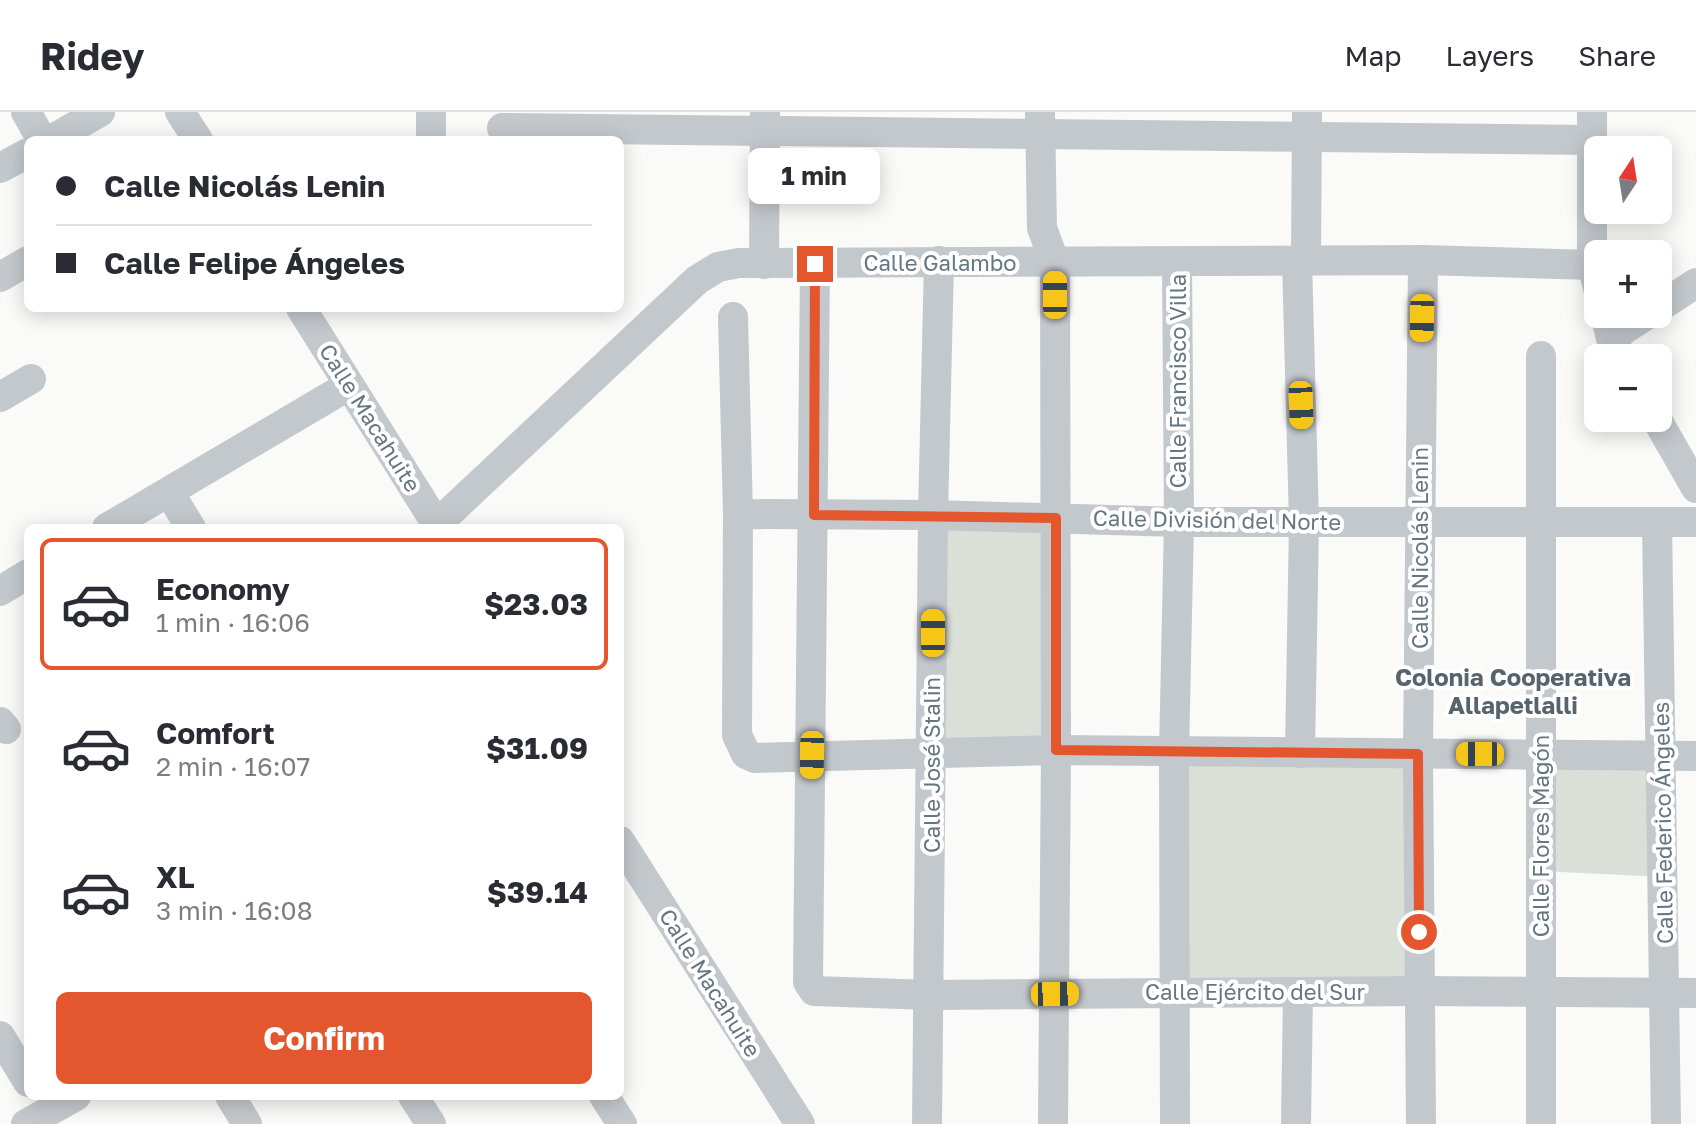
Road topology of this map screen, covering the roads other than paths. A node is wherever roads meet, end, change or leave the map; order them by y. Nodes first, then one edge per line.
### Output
1 (26, 112) edge
2 (100, 112) edge
3 (180, 112) edge
4 (431, 112) edge
5 (563, 120) edge
6 (614, 120) edge
7 (765, 121) edge
8 (1040, 122) edge
9 (1307, 124) edge
10 (1592, 126) edge
11 (502, 127) edge
12 (40, 136) edge
13 (58, 136) edge
14 (195, 136) edge
15 (431, 136) edge
16 (24, 155) edge
17 (0, 168) edge
18 (1594, 240) edge
19 (1302, 260) junction
20 (1423, 260) junction
21 (939, 261) junction
22 (1177, 262) junction
23 (1055, 263) junction
24 (764, 264) junction
25 (815, 264) junction
26 (1584, 276) edge
27 (1696, 283) edge
28 (1672, 299) edge
29 (303, 312) edge
30 (733, 317) dead end
31 (1541, 356) dead end
32 (31, 379) dead end
33 (348, 386) junction
34 (0, 397) edge
35 (1664, 432) edge
36 (1696, 488) edge
37 (169, 492) junction
38 (738, 514) junction
39 (814, 515) junction
40 (933, 515) junction
41 (1056, 518) junction
42 (1179, 522) junction
43 (1304, 522) junction
44 (1419, 522) junction
45 (1543, 522) junction
46 (1696, 522) edge
47 (1657, 523) junction
48 (114, 524) edge
49 (189, 524) edge
50 (437, 524) edge
51 (440, 524) edge
52 (24, 576) edge
53 (0, 591) edge
54 (1056, 750) junction
55 (933, 752) junction
56 (1174, 753) junction
57 (1300, 753) junction
58 (1418, 754) junction
59 (1541, 754) junction
60 (812, 755) junction
61 (1696, 756) edge
62 (1662, 757) junction
63 (624, 847) edge
64 (1419, 991) junction
65 (1176, 992) junction
66 (1298, 992) junction
67 (1541, 993) junction
68 (1696, 993) edge
69 (1055, 994) junction
70 (1665, 994) junction
71 (930, 995) junction
72 (0, 1036) edge
73 (24, 1075) edge
74 (68, 1100) edge
75 (232, 1100) edge
76 (416, 1100) edge
77 (607, 1100) edge
78 (41, 1114) edge
79 (247, 1124) edge
80 (431, 1124) edge
81 (622, 1124) edge
82 (800, 1124) edge
83 (927, 1124) edge
84 (1053, 1124) edge
85 (1175, 1124) edge
86 (1296, 1124) edge
87 (1421, 1124) edge
88 (1541, 1124) edge
89 (1666, 1124) edge

1 - 12 street
2 - 13 street
3 - 14 street
4 - 15 street
5 - 6 street
5 - 11 street
6 - 7 street
7 - 8 street
7 - 24 street
8 - 9 street
8 - 23 street
9 - 10 street
9 - 19 street
10 - 18 street
16 - 17 street
19 - 20 street, Calle Galambo
19 - 22 street, Calle Galambo
19 - 43 street
20 - 26 street, Calle Galambo
20 - 44 street, Calle Nicolás Lenin
21 - 23 street, Calle Galambo
21 - 25 street, Calle Galambo
21 - 40 street, Calle José Stalin
22 - 23 street, Calle Galambo
22 - 42 street, Calle Francisco Villa
23 - 41 street
24 - 25 street, Calle Galambo
24 - 51 street, Calle Galambo
25 - 39 street
27 - 28 street
29 - 33 street, Calle Macahuite
30 - 38 street
31 - 45 street, Calle Flores Magón
32 - 34 street
33 - 37 street
33 - 50 street, Calle Macahuite
35 - 36 street
37 - 48 street
37 - 49 street
38 - 39 street, Calle División del Norte
38 - 60 street
39 - 40 street, Calle División del Norte
39 - 60 street
40 - 41 street, Calle División del Norte
40 - 55 street, Calle José Stalin
41 - 42 street, Calle División del Norte
41 - 54 street
42 - 43 street, Calle División del Norte
42 - 56 street, Calle Francisco Villa
43 - 44 street, Calle División del Norte
43 - 57 street
44 - 45 street, Calle División del Norte
44 - 58 street, Calle Nicolás Lenin
45 - 47 street, Calle División del Norte
45 - 59 street, Calle Flores Magón
46 - 47 street, Calle División del Norte
47 - 62 street, Calle Federico Ángeles
52 - 53 street
54 - 55 street
54 - 56 street
54 - 69 street
55 - 60 street
55 - 71 street, Calle José Stalin
56 - 57 street
56 - 65 street, Calle Francisco Villa
57 - 58 street
58 - 59 street
58 - 64 street, Calle Nicolás Lenin
59 - 62 street
59 - 67 street, Calle Flores Magón
60 - 71 street, Calle Ejército del Sur
61 - 62 street
62 - 70 street, Calle Federico Ángeles
63 - 82 street, Calle Macahuite
64 - 66 street, Calle Ejército del Sur
64 - 67 street, Calle Ejército del Sur
64 - 87 street, Calle Nicolás Lenin
65 - 66 street, Calle Ejército del Sur
65 - 69 street, Calle Ejército del Sur
65 - 85 street, Calle Francisco Villa
66 - 86 street
67 - 70 street, Calle Ejército del Sur
67 - 88 street, Calle Flores Magón
68 - 70 street, Calle Ejército del Sur
69 - 71 street, Calle Ejército del Sur
69 - 84 street
70 - 89 street, Calle Federico Ángeles
71 - 83 street, Calle José Stalin
72 - 73 street
74 - 78 street
75 - 79 street
76 - 80 street
77 - 81 street

